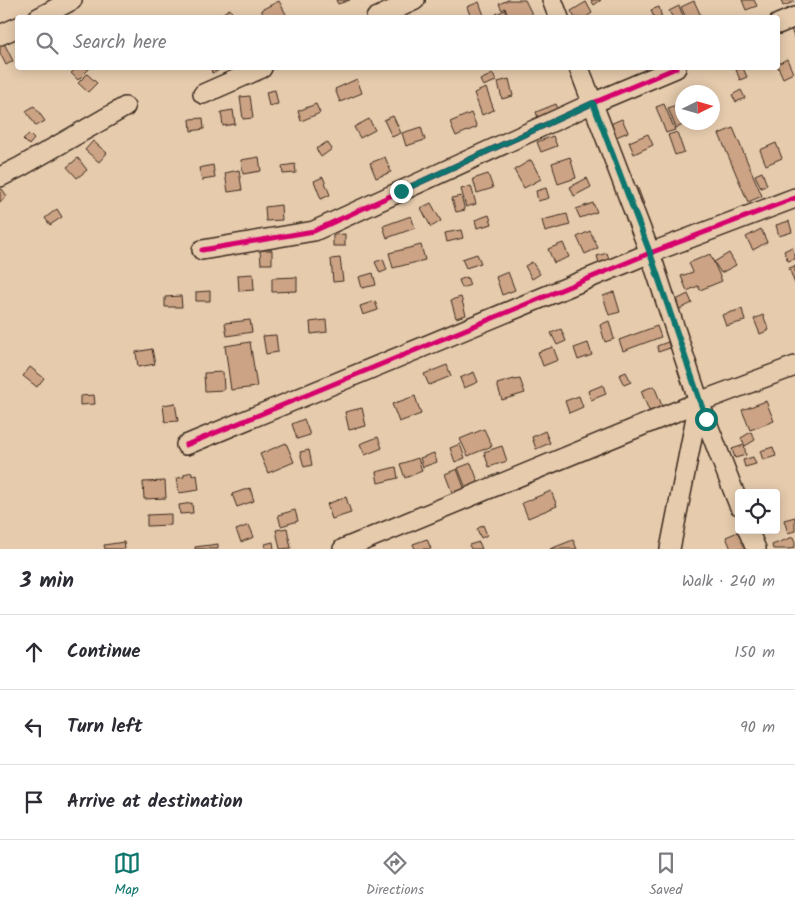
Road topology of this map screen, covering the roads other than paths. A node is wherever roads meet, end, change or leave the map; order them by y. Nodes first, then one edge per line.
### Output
1 (72, 0) edge
2 (415, 0) edge
3 (552, 0) edge
4 (44, 15) edge
5 (382, 15) edge
6 (558, 15) edge
7 (795, 17) edge
8 (780, 23) edge
9 (15, 28) edge
10 (0, 35) edge
11 (257, 70) edge
12 (580, 70) edge
13 (671, 70) edge
14 (203, 94) dead end
15 (593, 103) junction
16 (125, 107) dead end
17 (0, 177) edge
18 (795, 198) edge
19 (202, 250) dead end
20 (650, 253) junction
21 (795, 366) edge
22 (699, 402) junction
23 (186, 445) dead end
24 (735, 495) edge
25 (750, 534) edge
26 (343, 549) edge
27 (670, 549) edge
28 (756, 549) edge

1 - 4 street
2 - 5 street
3 - 6 street
7 - 8 street
9 - 10 street
11 - 14 street
12 - 15 street
13 - 15 street
15 - 19 street
15 - 20 street
16 - 17 street
18 - 20 street
20 - 22 street
20 - 23 street
21 - 22 street
22 - 24 street
22 - 26 street
22 - 27 street
25 - 28 street

